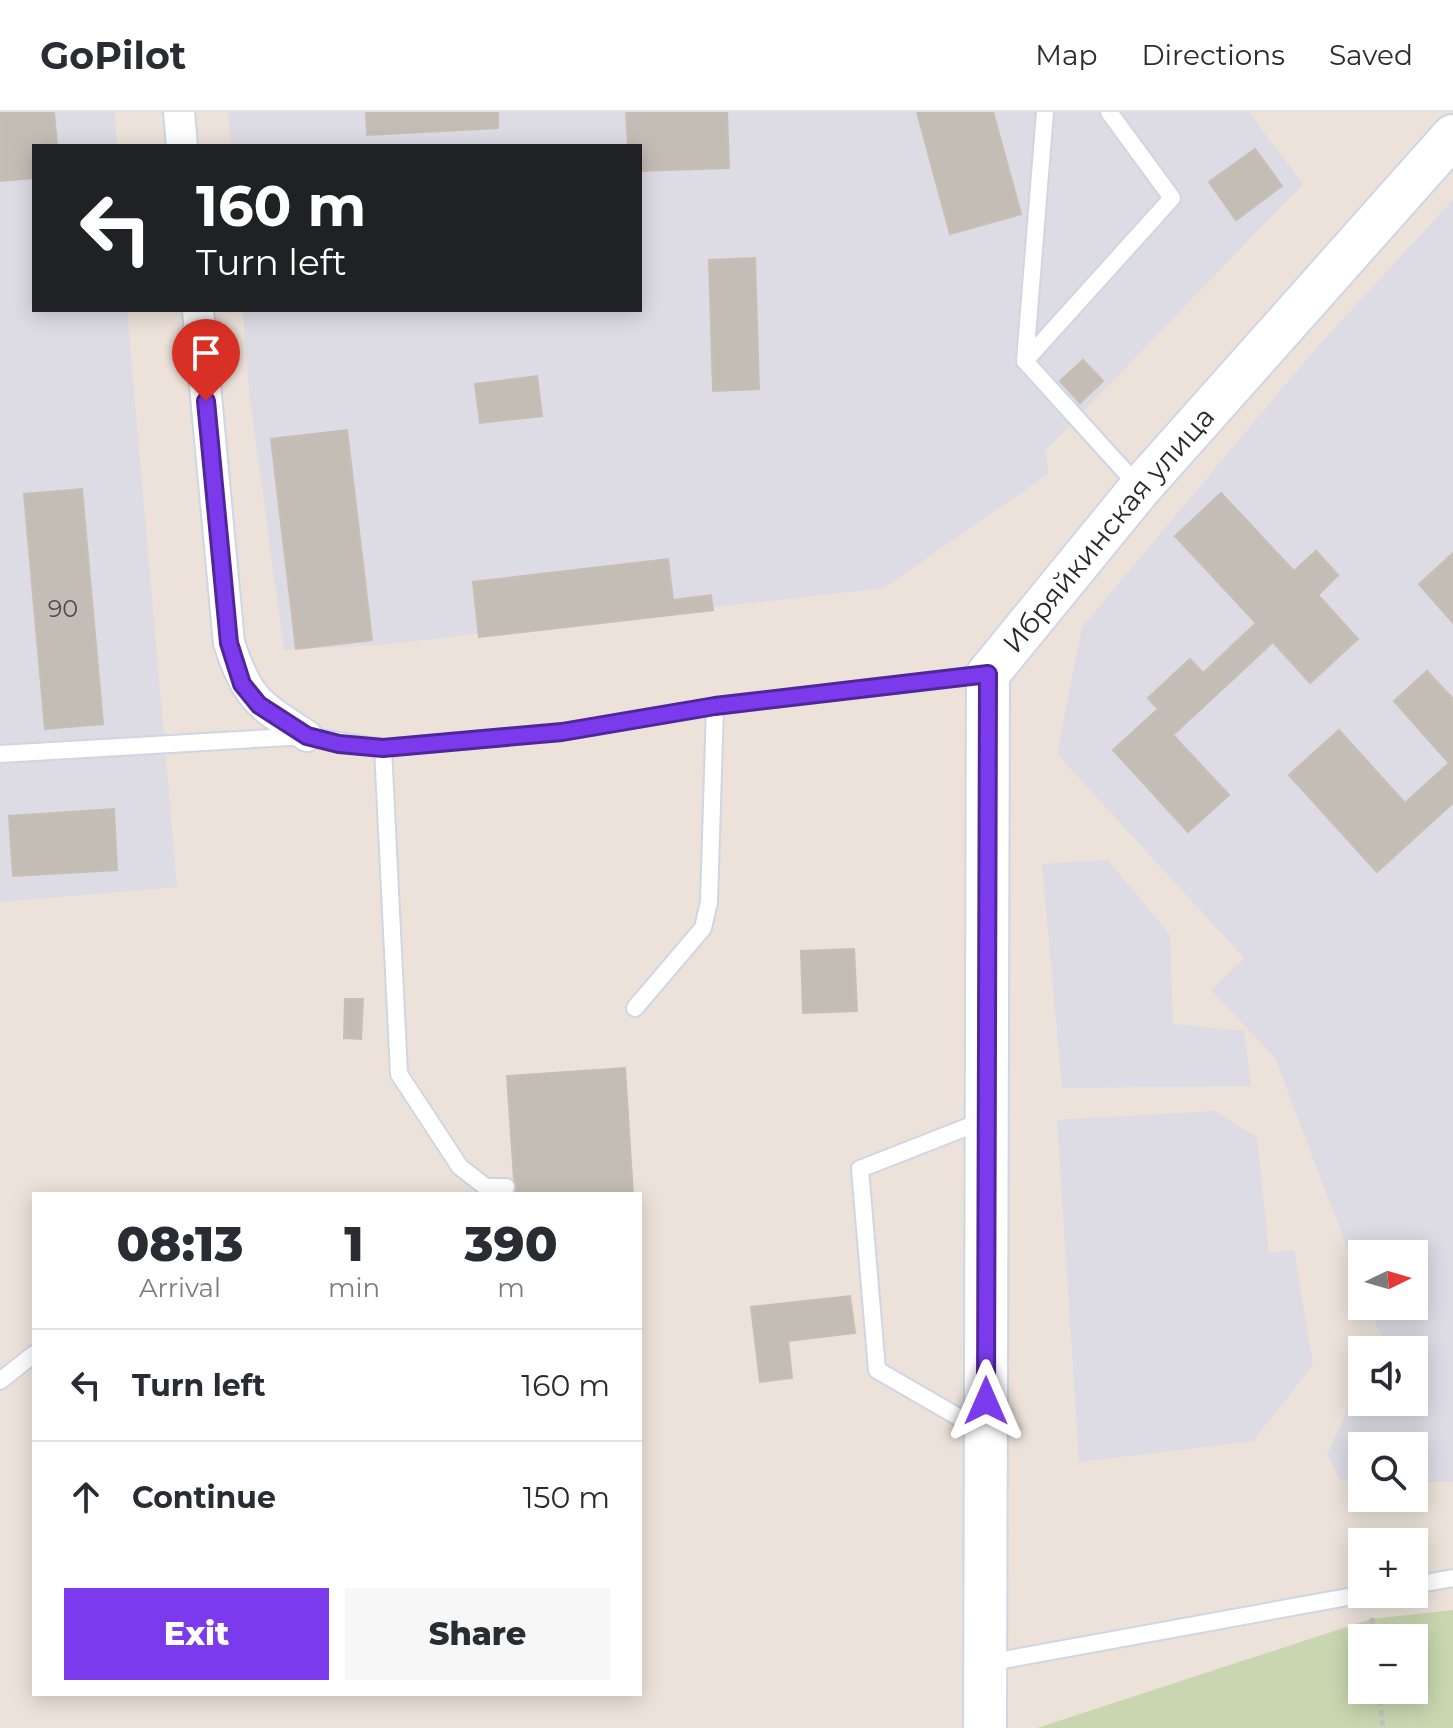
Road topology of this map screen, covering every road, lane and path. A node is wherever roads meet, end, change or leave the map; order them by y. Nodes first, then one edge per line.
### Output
1 (179, 112) edge
2 (1045, 112) edge
3 (1109, 112) edge
4 (1453, 136) edge
5 (182, 144) edge
6 (198, 312) edge
7 (1025, 361) junction
8 (1140, 488) junction
9 (988, 674) junction
10 (715, 706) junction
11 (307, 736) junction
12 (383, 748) junction
13 (0, 754) edge
14 (635, 1008) dead end
15 (987, 1119) junction
16 (506, 1187) dead end
17 (32, 1356) edge
18 (0, 1381) edge
19 (986, 1433) junction
20 (1453, 1578) edge
21 (1428, 1582) edge
22 (1348, 1597) edge
23 (1372, 1618) dead end
24 (1373, 1624) edge
25 (985, 1664) junction
26 (1380, 1704) edge
27 (985, 1728) edge
28 (1383, 1728) edge

1 - 5 street
2 - 7 lane
3 - 7 lane
4 - 8 street, Ибряйкинская улица
6 - 11 street
7 - 8 lane
8 - 9 street, Ибряйкинская улица
9 - 10 lane
9 - 15 street, Ибряйкинская улица
10 - 12 lane
10 - 14 lane
11 - 12 lane
11 - 13 lane
12 - 16 lane
15 - 19 street, Ибряйкинская улица
15 - 19 lane
17 - 18 lane
19 - 25 street, Ибряйкинская улица
20 - 21 lane
22 - 25 lane
23 - 24 path
25 - 27 street, Ибряйкинская улица
26 - 28 path

